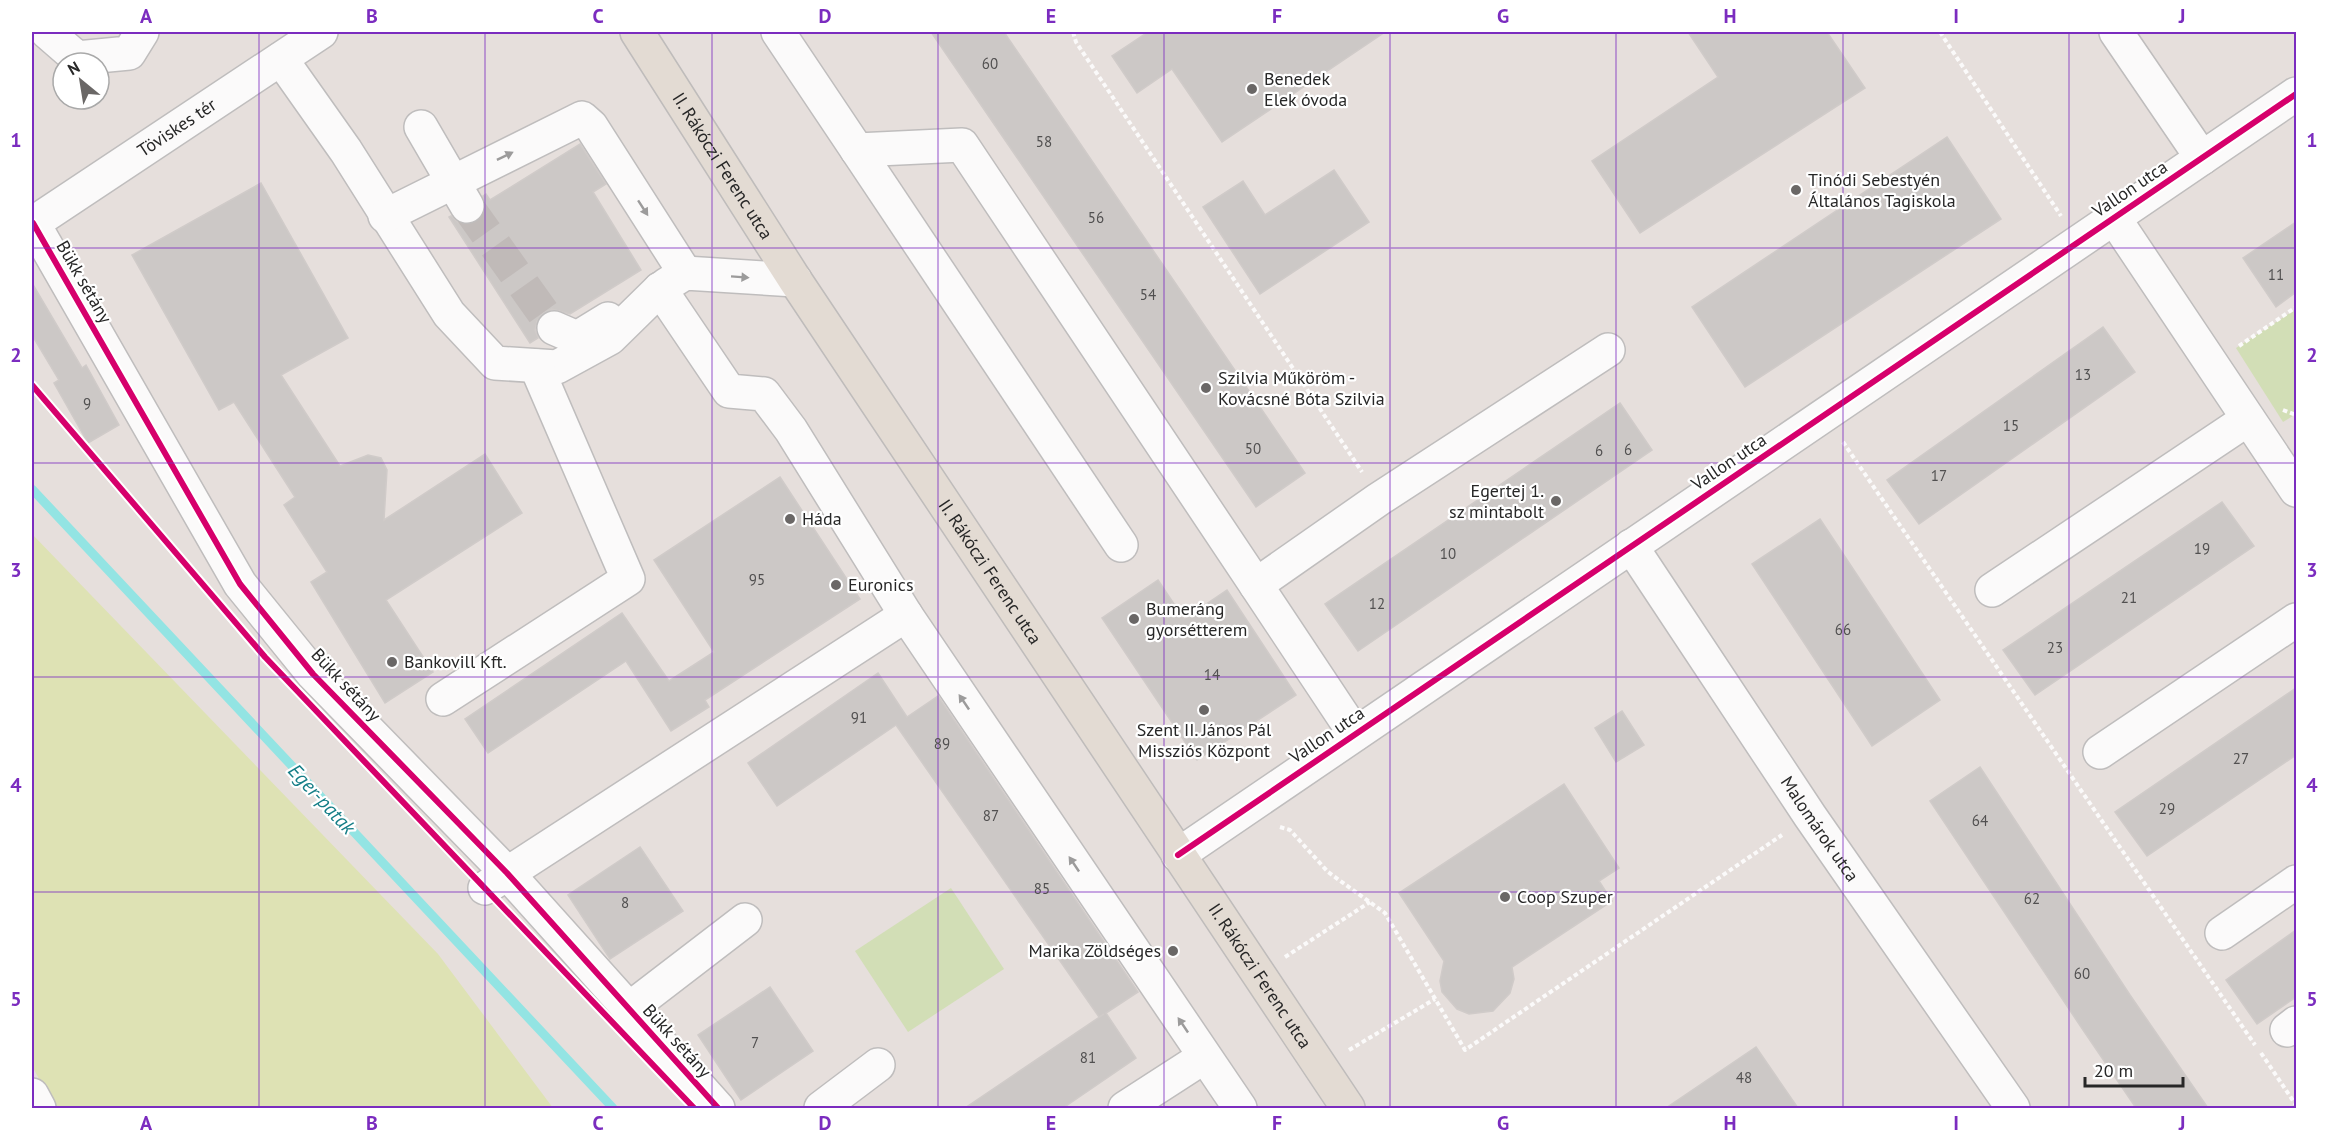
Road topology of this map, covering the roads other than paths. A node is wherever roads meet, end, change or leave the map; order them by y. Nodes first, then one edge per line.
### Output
1 (47, 32) edge
2 (142, 32) edge
3 (321, 32) edge
4 (637, 32) edge
5 (778, 32) edge
6 (2116, 32) edge
7 (280, 58) junction
8 (2296, 94) edge
9 (421, 128) dead end
10 (857, 150) junction
11 (2202, 158) junction
12 (460, 194) junction
13 (385, 216) junction
14 (2114, 218) junction
15 (32, 223) edge
16 (795, 280) junction
17 (672, 281) junction
18 (554, 328) tunnel mouth
19 (1608, 351) dead end
20 (536, 366) junction
21 (2248, 419) junction
22 (2296, 490) edge
23 (1121, 545) dead end
24 (1631, 546) junction
25 (1256, 585) junction
26 (1992, 590) dead end
27 (906, 615) junction
28 (2296, 620) edge
29 (443, 699) dead end
30 (1355, 734) junction
31 (2100, 752) dead end
32 (1178, 855) junction
33 (496, 881) junction
34 (2296, 882) edge
35 (745, 920) dead end
36 (2222, 933) dead end
37 (629, 1009) junction
38 (1204, 1057) junction
39 (878, 1065) dead end
40 (32, 1095) edge
41 (39, 1108) edge
42 (718, 1108) edge
43 (821, 1108) edge
44 (1125, 1108) edge
45 (1239, 1108) edge
46 (1348, 1108) edge
47 (2013, 1108) edge

1 - 2 street
3 - 7 street, Töviskes tér
4 - 16 main road, II. Rákóczi Ferenc utca
5 - 10 street
6 - 11 street
7 - 13 street
7 - 15 street, Töviskes tér
8 - 11 street, Vallon utca
9 - 12 street
10 - 23 street
10 - 25 street
11 - 14 street, Vallon utca
12 - 13 street
12 -> 17 street
13 - 20 street
14 - 21 street
14 - 24 street, Vallon utca
15 - 33 street, Bükk sétány
17 -> 16 street
16 - 32 main road, II. Rákóczi Ferenc utca
17 - 18 street
17 - 20 street
17 - 27 street
19 - 25 street
20 - 29 street
21 - 22 street
21 - 26 street
24 - 30 street, Vallon utca
24 - 47 street, Malomárok utca
25 - 30 street
27 - 33 street
38 -> 27 street
28 - 31 street
30 - 32 street, Vallon utca
32 - 46 main road, II. Rákóczi Ferenc utca
33 - 37 street, Bükk sétány
34 - 36 street
35 - 37 street
37 - 42 street, Bükk sétány
38 - 44 street
38 - 45 street
39 - 43 street
40 - 41 street

